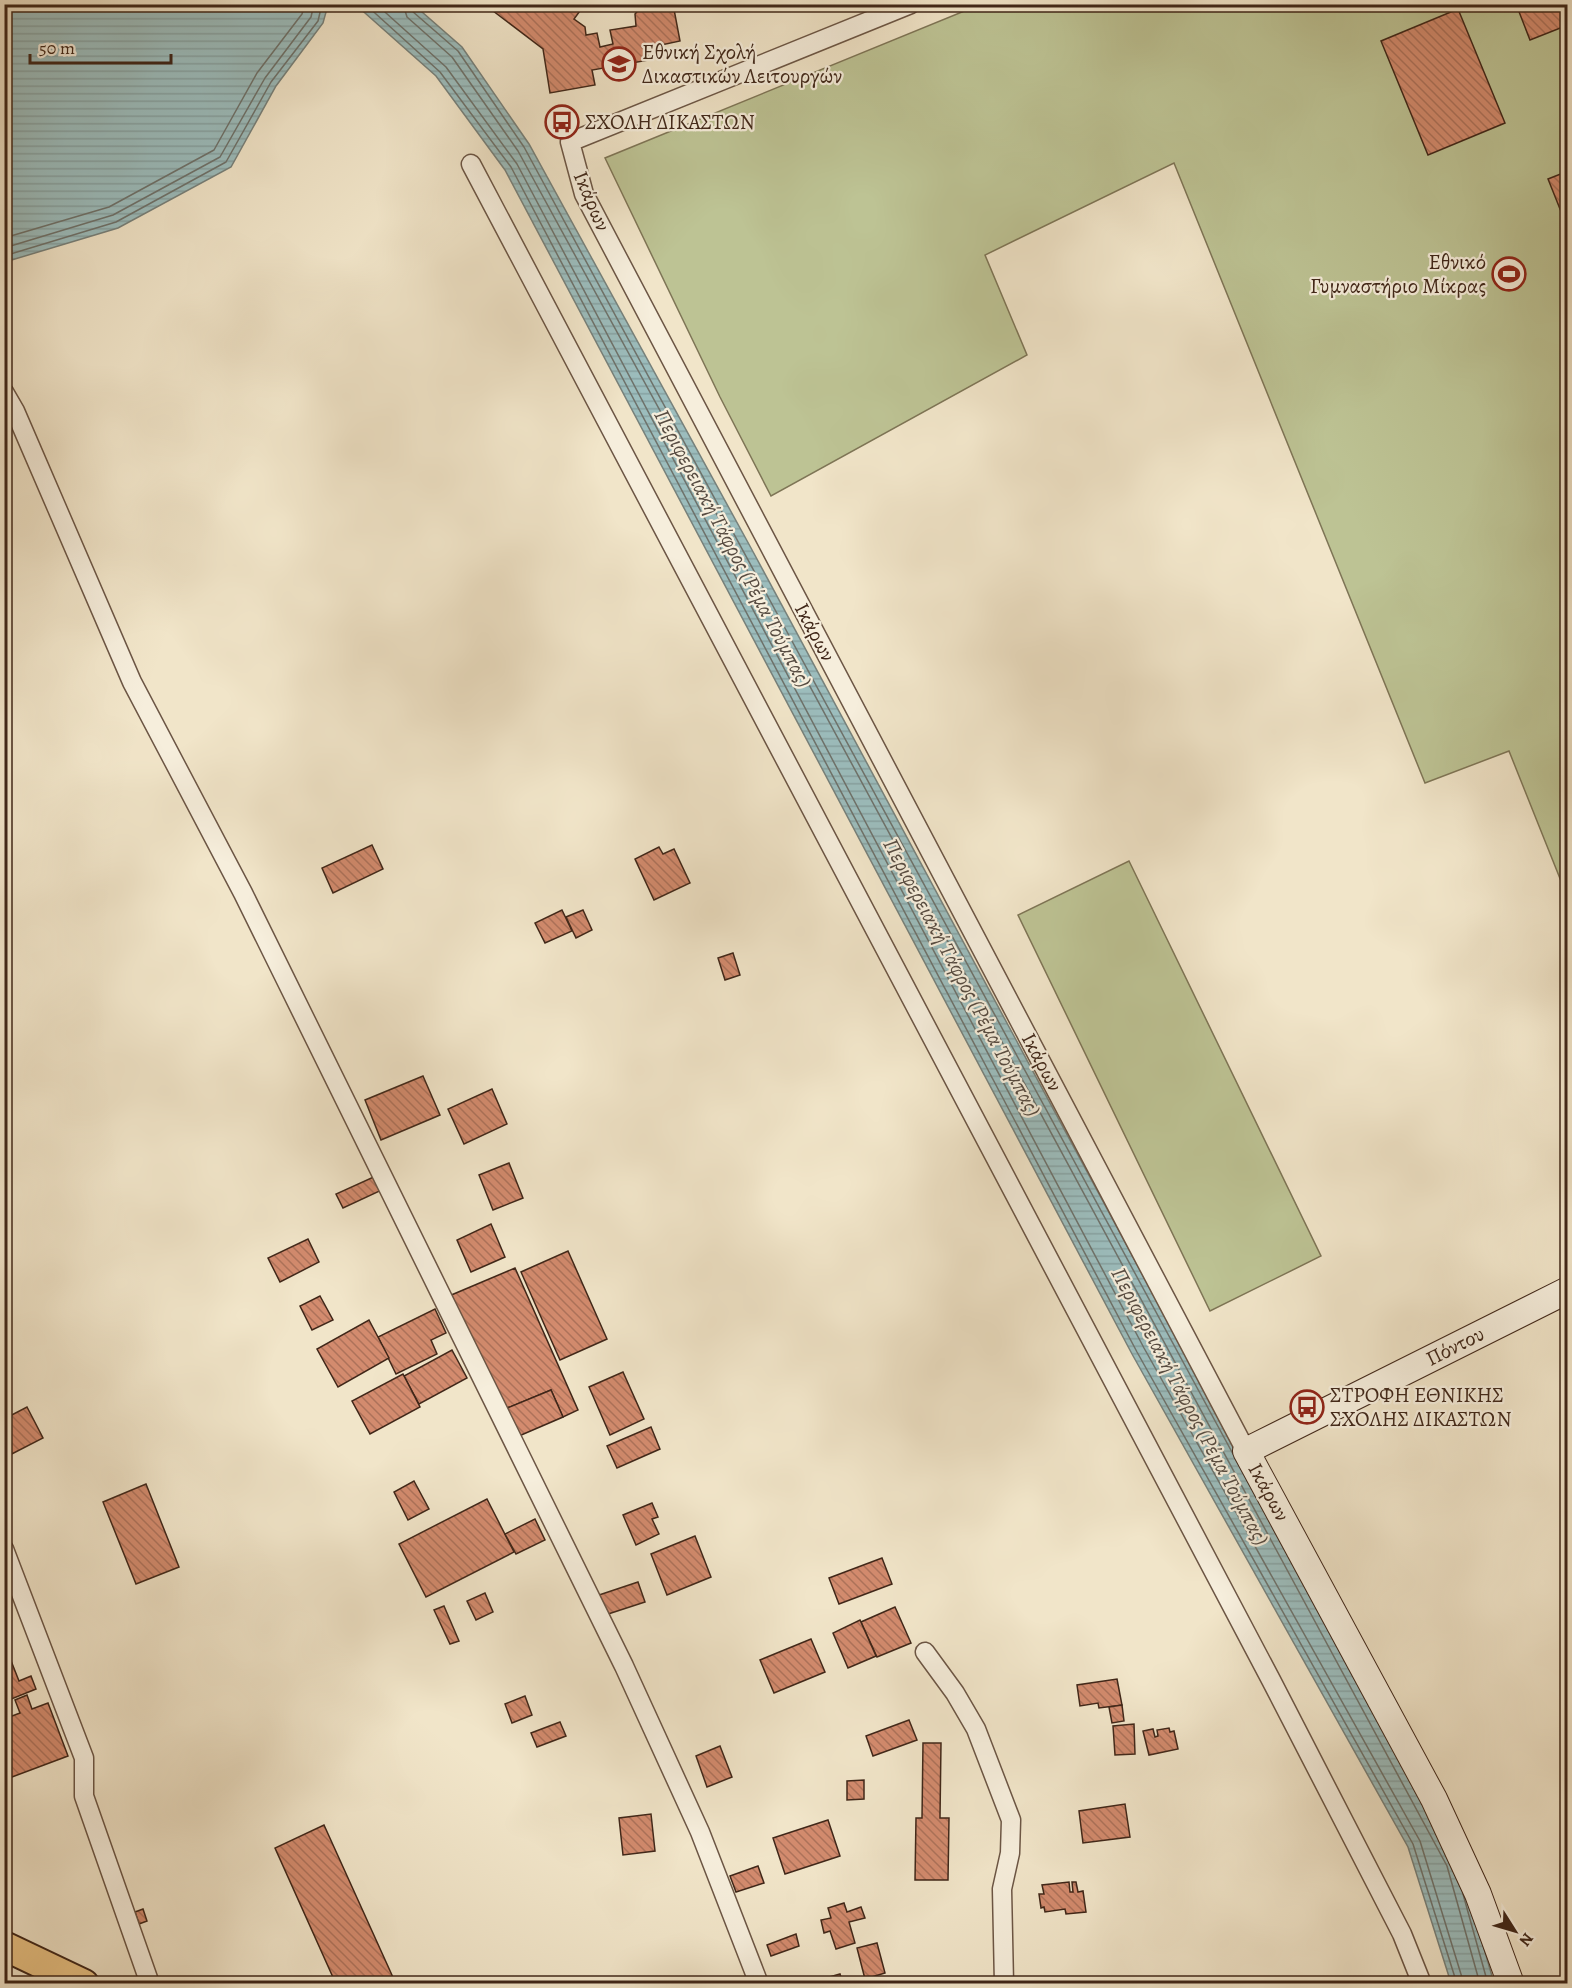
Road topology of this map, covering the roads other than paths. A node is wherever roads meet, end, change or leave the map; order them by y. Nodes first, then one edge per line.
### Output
1 (911, 4) edge
2 (471, 164) dead end
3 (4, 392) edge
4 (1568, 1290) edge
5 (1246, 1451) junction
6 (4, 1549) edge
7 (925, 1652) dead end
8 (4, 1946) edge
9 (84, 1983) edge
10 (150, 1983) edge
11 (759, 1983) edge
12 (1004, 1983) edge
13 (1422, 1983) edge
14 (1512, 1983) edge

1 - 5 street, Ικάρων
2 - 13 street
3 - 11 street
4 - 5 main road, Πόντου
5 - 14 main road, Ικάρων
6 - 10 street
7 - 12 street
8 - 9 main road

